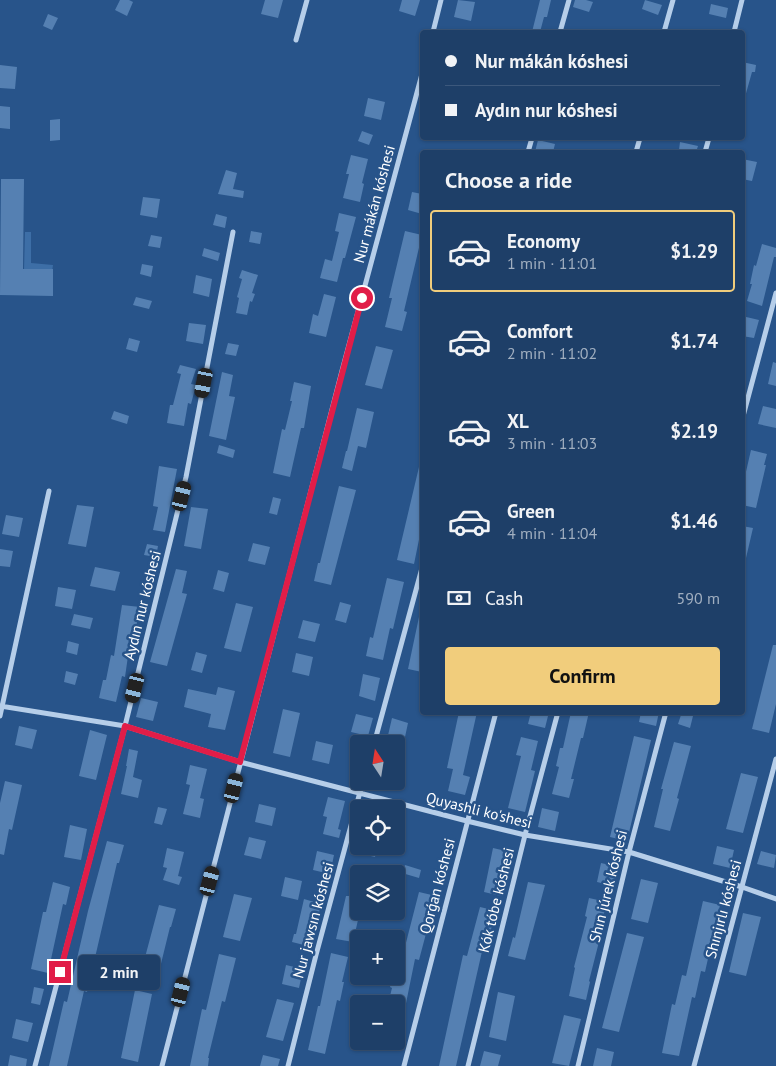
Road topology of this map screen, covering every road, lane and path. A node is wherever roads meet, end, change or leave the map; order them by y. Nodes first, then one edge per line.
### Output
1 (307, 0) edge
2 (441, 0) edge
3 (568, 0) edge
4 (673, 0) edge
5 (742, 0) edge
6 (434, 30) edge
7 (560, 30) edge
8 (665, 30) edge
9 (734, 30) edge
10 (296, 40) dead end
11 (420, 81) edge
12 (232, 232) dead end
13 (776, 293) edge
14 (745, 409) edge
15 (49, 491) dead end
16 (420, 575) edge
17 (1, 706) edge
18 (495, 715) edge
19 (557, 715) edge
20 (665, 715) edge
21 (0, 716) edge
22 (125, 726) junction
23 (376, 735) edge
24 (776, 759) edge
25 (240, 762) junction
26 (361, 790) edge
27 (360, 793) junction
28 (467, 821) junction
29 (525, 835) junction
30 (629, 852) junction
31 (742, 887) junction
32 (776, 899) edge
33 (35, 1066) edge
34 (162, 1066) edge
35 (288, 1066) edge
36 (404, 1066) edge
37 (468, 1066) edge
38 (578, 1066) edge
39 (694, 1066) edge

1 - 10 street
2 - 6 street
3 - 7 street
4 - 8 street
5 - 9 street
11 - 25 street, Nur mákán kóshesi
12 - 22 street, Aydın nur kóshesi
13 - 14 street
15 - 17 street
16 - 23 street
17 - 21 street
17 - 22 street, Quyashli ko'shesi
18 - 28 street, Qorǵan kóshesi
19 - 29 street, Kók tóbe kóshesi
20 - 30 street, Shın júrek kóshesi
22 - 25 street, Quyashli ko'shesi
22 - 33 street, Aydın nur kóshesi
24 - 31 street, Shınjırlı kóshesi
25 - 27 street, Quyashli ko'shesi
25 - 34 street, Nur mákán kóshesi
26 - 27 street, Nur jawsın kóshesi
27 - 28 street, Quyashli ko'shesi
27 - 35 street, Nur jawsın kóshesi
28 - 29 street, Quyashli ko'shesi
28 - 36 street, Qorǵan kóshesi
29 - 30 street, Quyashli ko'shesi
29 - 37 street, Kók tóbe kóshesi
30 - 31 street, Quyashli ko'shesi
30 - 38 street, Shın júrek kóshesi
31 - 32 street, Quyashli ko'shesi
31 - 39 street, Shınjırlı kóshesi

